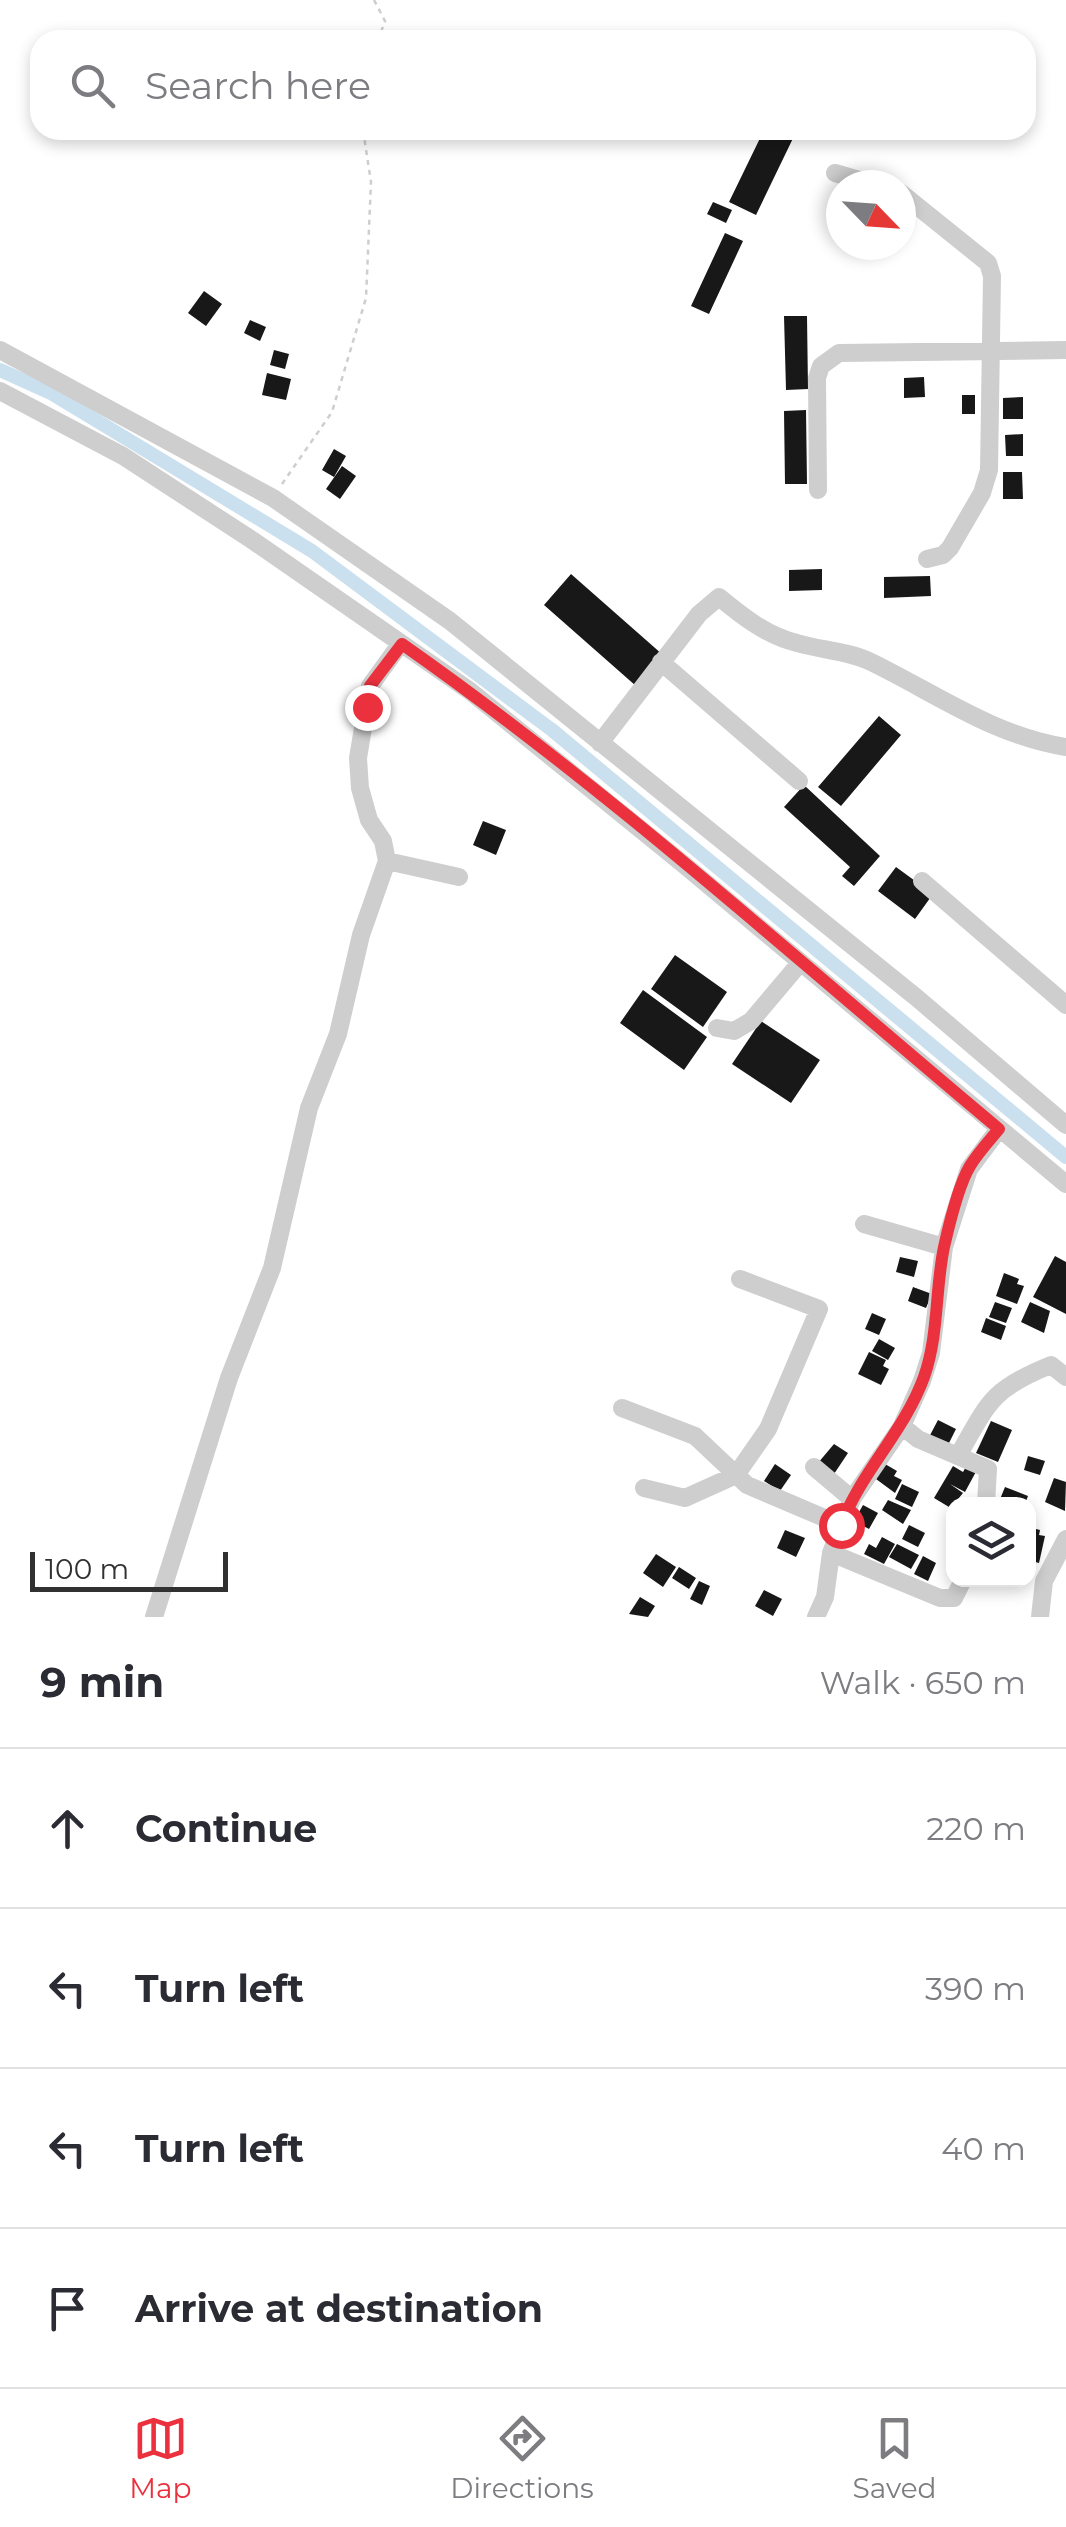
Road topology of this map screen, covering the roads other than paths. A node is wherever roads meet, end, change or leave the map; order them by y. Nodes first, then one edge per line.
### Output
1 (916, 205) edge
2 (0, 350) edge
3 (1066, 350) edge
4 (989, 351) junction
5 (0, 391) edge
6 (818, 490) dead end
7 (927, 559) dead end
8 (402, 644) junction
9 (662, 662) junction
10 (600, 743) junction
11 (1066, 747) edge
12 (800, 781) dead end
13 (387, 861) junction
14 (458, 877) dead end
15 (922, 881) dead end
16 (800, 963) junction
17 (1066, 1005) edge
18 (717, 1028) dead end
19 (1066, 1125) edge
20 (999, 1129) junction
21 (1066, 1184) edge
22 (864, 1224) dead end
23 (944, 1248) junction
24 (740, 1280) dead end
25 (1066, 1377) edge
26 (622, 1408) dead end
27 (902, 1426) junction
28 (958, 1456) junction
29 (814, 1467) dead end
30 (736, 1474) junction
31 (644, 1488) dead end
32 (986, 1497) edge
33 (852, 1499) junction
34 (841, 1525) junction
35 (1066, 1539) edge
36 (831, 1553) junction
37 (959, 1587) edge
38 (154, 1617) edge
39 (816, 1617) edge
40 (1040, 1617) edge

1 - 4 street
2 - 10 street
3 - 4 street
4 - 6 street
4 - 7 street
5 - 8 street
8 - 13 street
8 - 16 street
9 - 10 street
9 - 11 street
9 - 12 street
10 - 19 street
13 - 14 street
13 - 38 street
15 - 17 street
16 - 18 street
16 - 20 street
20 - 21 street
20 - 23 street
22 - 23 street
23 - 27 street
24 - 30 street
25 - 28 street
26 - 30 street
27 - 28 street
27 - 33 street
28 - 32 street
29 - 33 street
30 - 31 street
30 - 34 street
33 - 34 street
34 - 36 street
35 - 40 street
36 - 37 street
36 - 39 street

